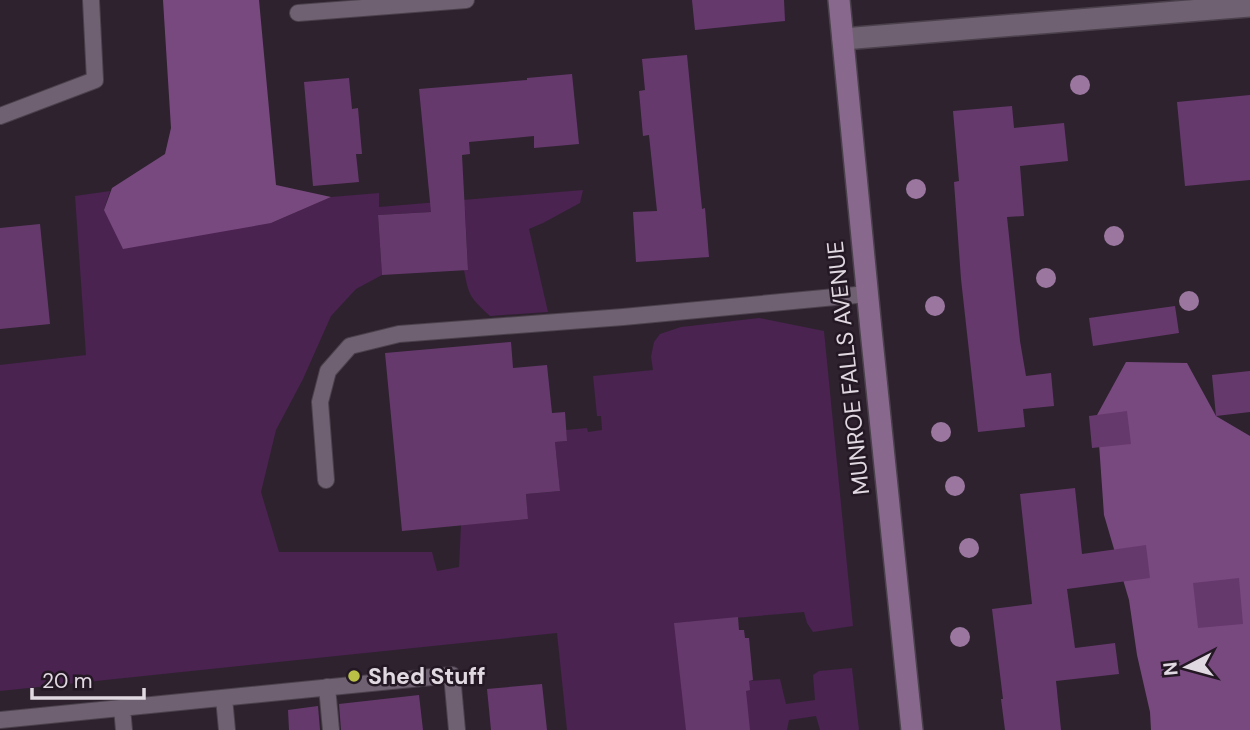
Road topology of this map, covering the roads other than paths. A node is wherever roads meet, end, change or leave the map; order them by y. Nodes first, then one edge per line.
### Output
1 (91, 0) edge
2 (466, 0) edge
3 (839, 0) edge
4 (1250, 6) edge
5 (298, 13) dead end
6 (843, 38) junction
7 (0, 116) edge
8 (867, 294) junction
9 (326, 480) dead end
10 (327, 687) junction
11 (224, 698) junction
12 (122, 708) junction
13 (0, 720) edge
14 (1, 730) edge
15 (124, 730) edge
16 (228, 730) edge
17 (331, 730) edge
18 (457, 730) edge
19 (912, 730) edge

1 - 7 lane
2 - 5 lane
3 - 6 street, MUNROE FALLS AVENUE
4 - 6 street
6 - 8 street, MUNROE FALLS AVENUE
8 - 9 lane
8 - 19 street, MUNROE FALLS AVENUE
10 - 11 lane
10 - 17 lane
10 - 18 lane
11 - 12 lane
11 - 16 lane
12 - 13 lane
12 - 15 lane
13 - 14 lane

